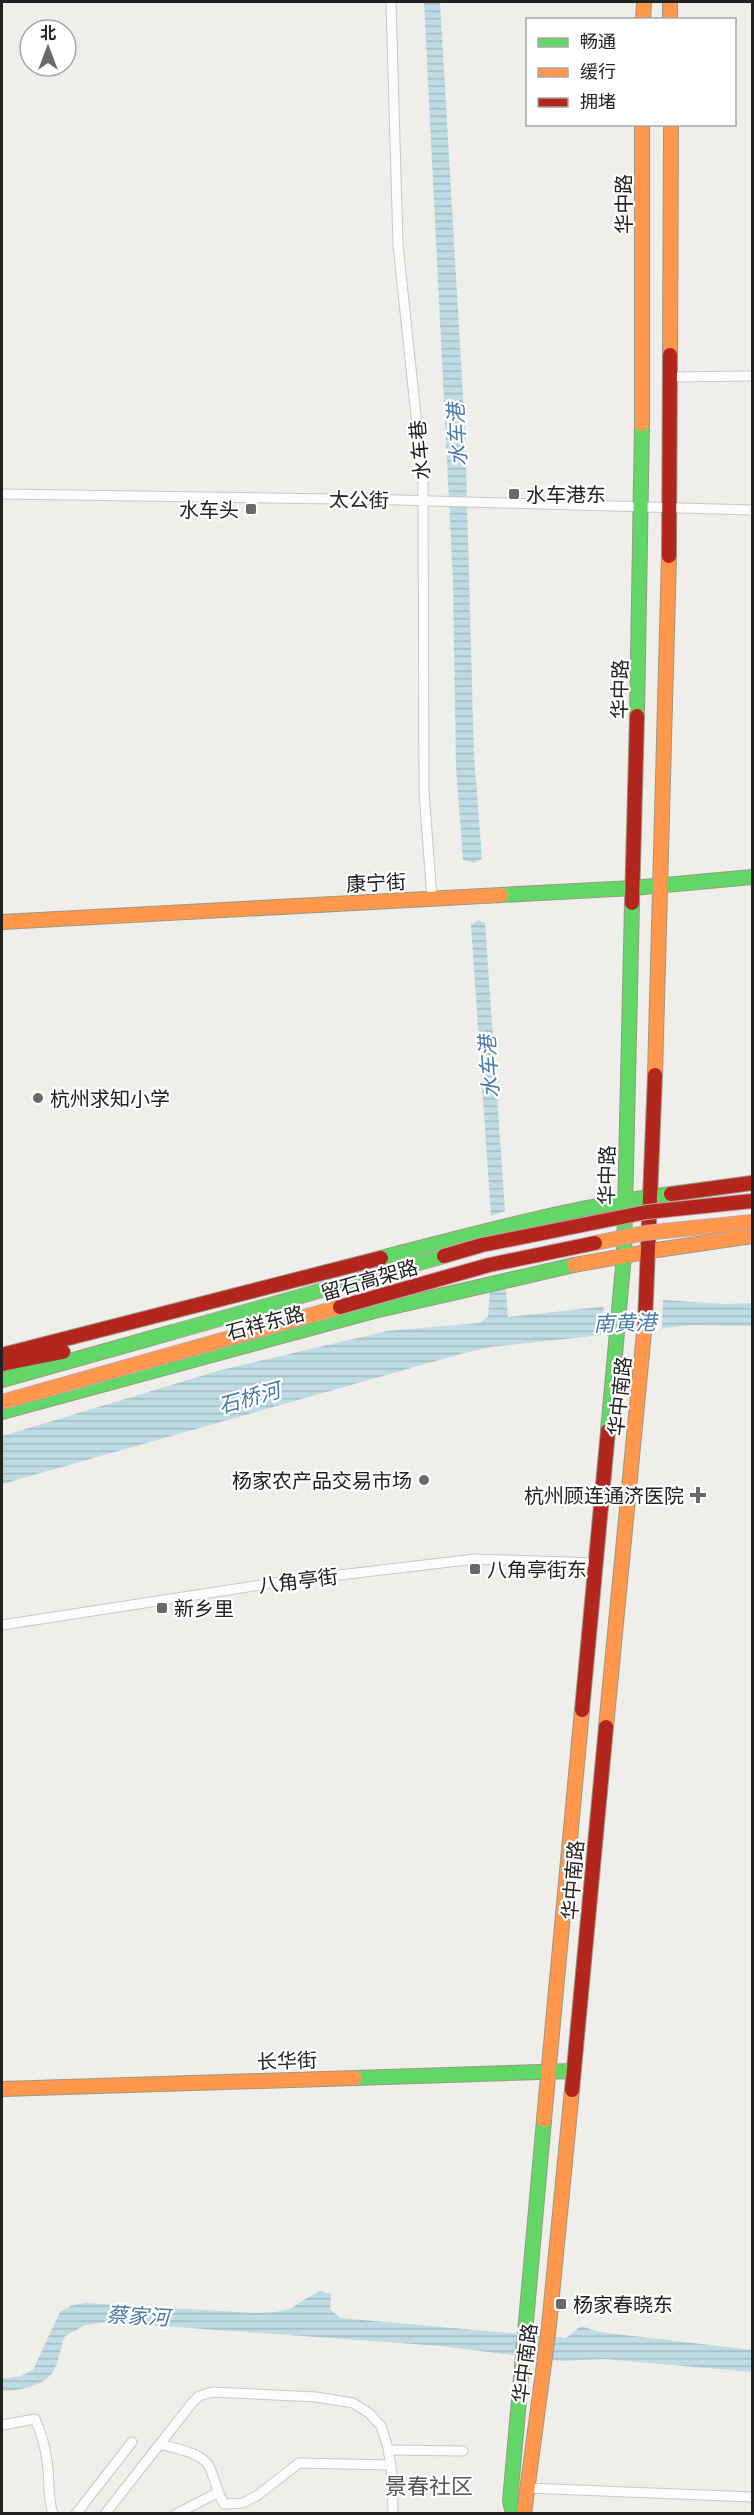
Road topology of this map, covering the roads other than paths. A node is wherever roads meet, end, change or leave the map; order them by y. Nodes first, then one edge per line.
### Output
1 (391, 2) edge
2 (644, 2) edge
3 (670, 2) edge
4 (644, 18) edge
5 (670, 18) edge
6 (642, 126) edge
7 (670, 126) edge
8 (753, 376) edge
9 (671, 378) junction
10 (2, 494) edge
11 (423, 501) junction
12 (642, 506) junction
13 (670, 509) junction
14 (753, 510) edge
15 (753, 876) edge
16 (661, 886) junction
17 (633, 888) junction
18 (432, 898) junction
19 (2, 922) edge
20 (753, 1183) edge
21 (652, 1197) junction
22 (625, 1200) junction
23 (753, 1201) edge
24 (753, 1222) edge
25 (753, 1236) edge
26 (650, 1249) junction
27 (624, 1255) junction
28 (173, 1332) junction
29 (2, 1354) edge
30 (2, 1364) edge
31 (2, 1380) edge
32 (2, 1402) edge
33 (2, 1412) edge
34 (596, 1563) junction
35 (2, 1625) edge
36 (573, 2071) junction
37 (548, 2072) junction
38 (2, 2089) edge
39 (2, 2425) edge
40 (132, 2442) dead end
41 (160, 2444) junction
42 (388, 2450) junction
43 (463, 2451) dead end
44 (391, 2465) junction
45 (526, 2488) junction
46 (217, 2493) junction
47 (753, 2497) edge
48 (107, 2510) edge
49 (53, 2514) edge
50 (76, 2514) edge
51 (120, 2514) edge
52 (176, 2514) edge
53 (393, 2514) edge
54 (513, 2514) edge
55 (524, 2514) edge

1 - 11 street, 水车巷
2 - 4 main road
3 - 5 main road
6 - 12 main road, 华中路
7 - 9 main road
8 - 9 street
9 - 13 main road
10 - 11 street, 太公街
11 - 12 street, 太公街
11 - 18 street, 水车巷
12 - 13 street, 太公街
12 - 17 main road, 华中路
13 - 14 street, 太公街
13 - 16 main road
15 - 16 main road, 康宁街
16 - 17 main road, 康宁街
16 - 21 main road
17 - 18 main road, 康宁街
17 - 22 main road, 华中路
18 - 19 main road, 康宁街
20 - 21 main road, 石祥东路
21 - 22 main road, 石祥东路
21 - 26 main road
22 - 27 main road, 华中路
22 - 29 main road, 石祥东路
23 - 28 main road, 留石高架路, bridge
24 - 32 main road, 留石高架路, bridge
25 - 26 main road, 石祥东路
26 - 27 main road, 石祥东路
26 - 36 main road, 华中南路
27 - 33 main road, 石祥东路
27 - 34 main road, 华中南路
28 - 30 main road
28 - 31 main road, 留石高架路
34 - 35 street, 八角亭街
34 - 37 main road, 华中南路
36 - 37 main road, 长华街
36 - 45 main road, 华中南路
37 - 38 main road, 长华街
37 - 54 main road, 华中南路
39 - 49 street
40 - 50 street
41 - 42 street
41 - 46 street
41 - 48 street
42 - 43 street
42 - 44 street
44 - 46 street
44 - 53 street
45 - 47 street
45 - 55 main road, 华中南路
46 - 52 street
48 - 51 street

